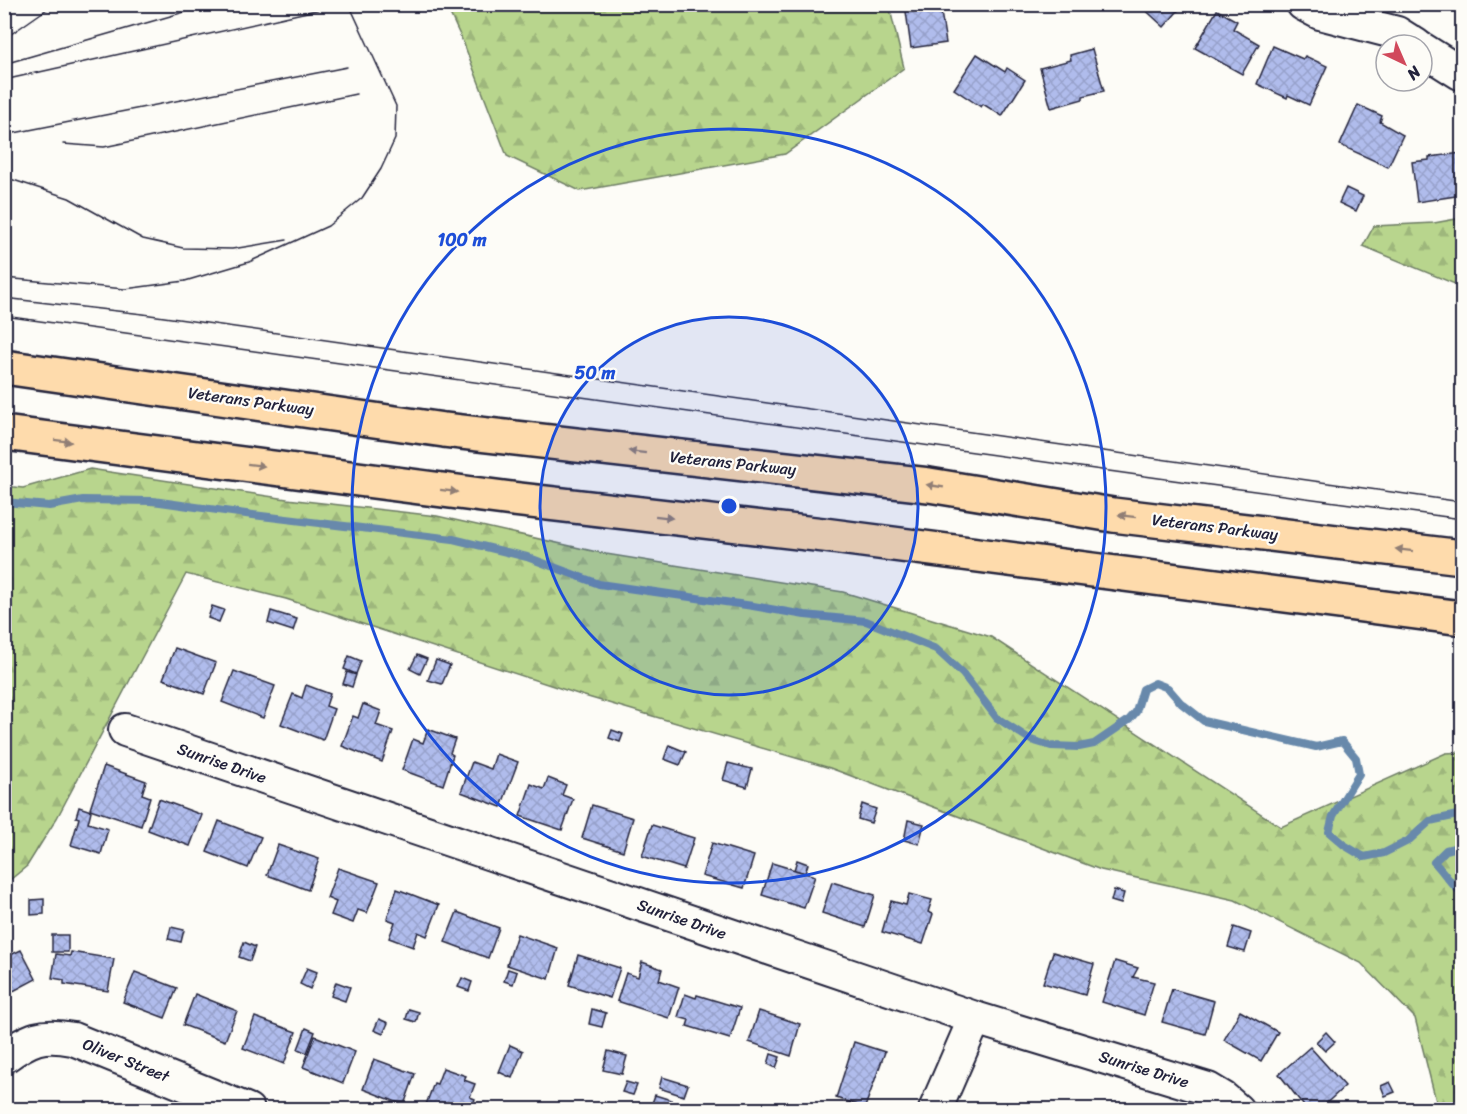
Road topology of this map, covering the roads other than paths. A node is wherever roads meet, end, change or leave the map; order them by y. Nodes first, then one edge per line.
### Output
1 (1303, 4) edge
2 (1397, 33) edge
3 (1434, 57) edge
4 (1460, 73) dead end
5 (4, 367) edge
6 (4, 433) edge
7 (1462, 557) edge
8 (1462, 618) edge
9 (125, 730) dead end
10 (975, 1018) junction
11 (4, 1057) edge
12 (248, 1110) edge
13 (934, 1110) edge
14 (1236, 1110) edge

1 - 2 street
3 - 4 street
7 -> 5 main road, Veterans Parkway
6 -> 8 main road
9 - 10 street, Sunrise Drive
10 - 13 street
10 - 14 street, Sunrise Drive
11 - 12 street, Oliver Street

